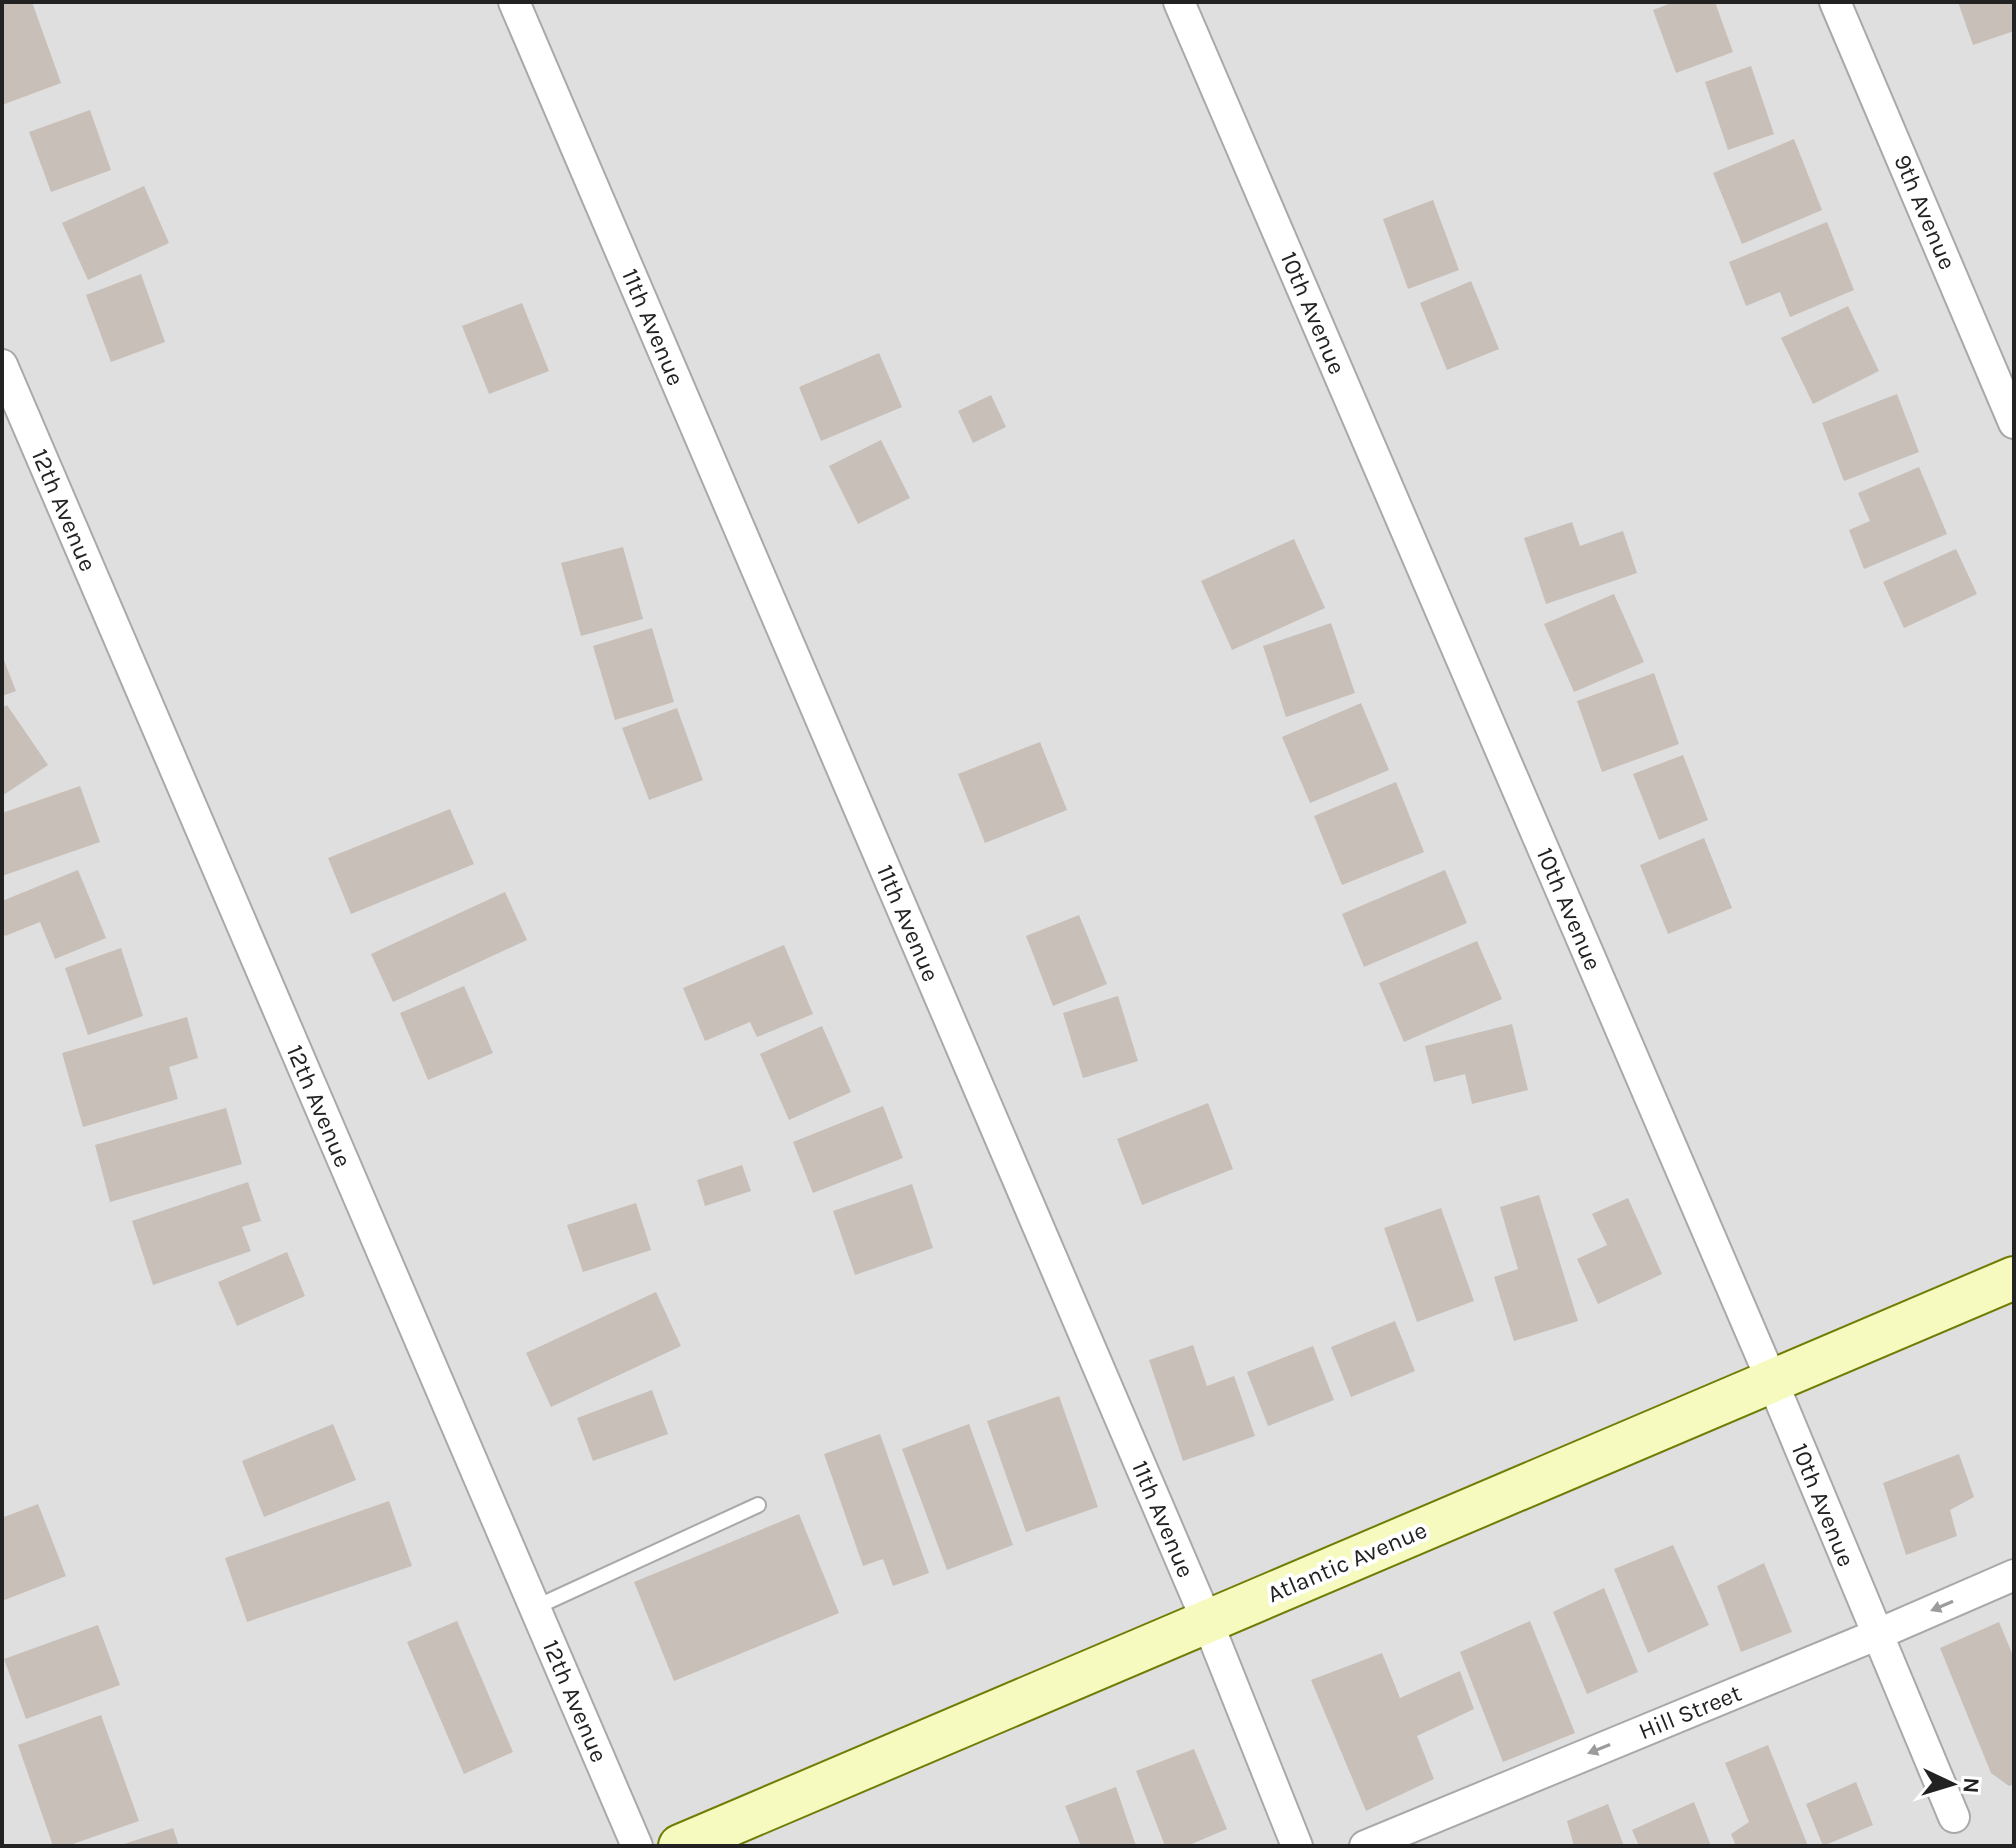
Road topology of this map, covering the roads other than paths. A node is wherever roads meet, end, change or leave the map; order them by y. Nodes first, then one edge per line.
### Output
1 (514, 2) edge
2 (1179, 2) edge
3 (1835, 2) edge
4 (2, 365) edge
5 (2014, 423) edge
6 (2014, 1278) edge
7 (1772, 1381) junction
8 (758, 1505) dead end
9 (2014, 1575) edge
10 (534, 1608) junction
11 (1207, 1621) junction
12 (1876, 1635) junction
13 (1954, 1817) dead end
14 (637, 1846) edge
15 (680, 1846) edge
16 (1297, 1846) edge
17 (1365, 1846) edge

1 - 11 street, 11th Avenue
2 - 7 street, 10th Avenue
3 - 5 street, 9th Avenue
4 - 10 street, 12th Avenue
6 - 7 main road, Atlantic Avenue
7 - 11 main road, Atlantic Avenue
7 - 12 street, 10th Avenue
8 - 10 lane
9 -> 12 street, Hill Street
10 - 14 street, 12th Avenue
11 - 15 main road, Atlantic Avenue
11 - 16 street, 11th Avenue
12 - 13 street, 10th Avenue
12 -> 17 street, Hill Street

